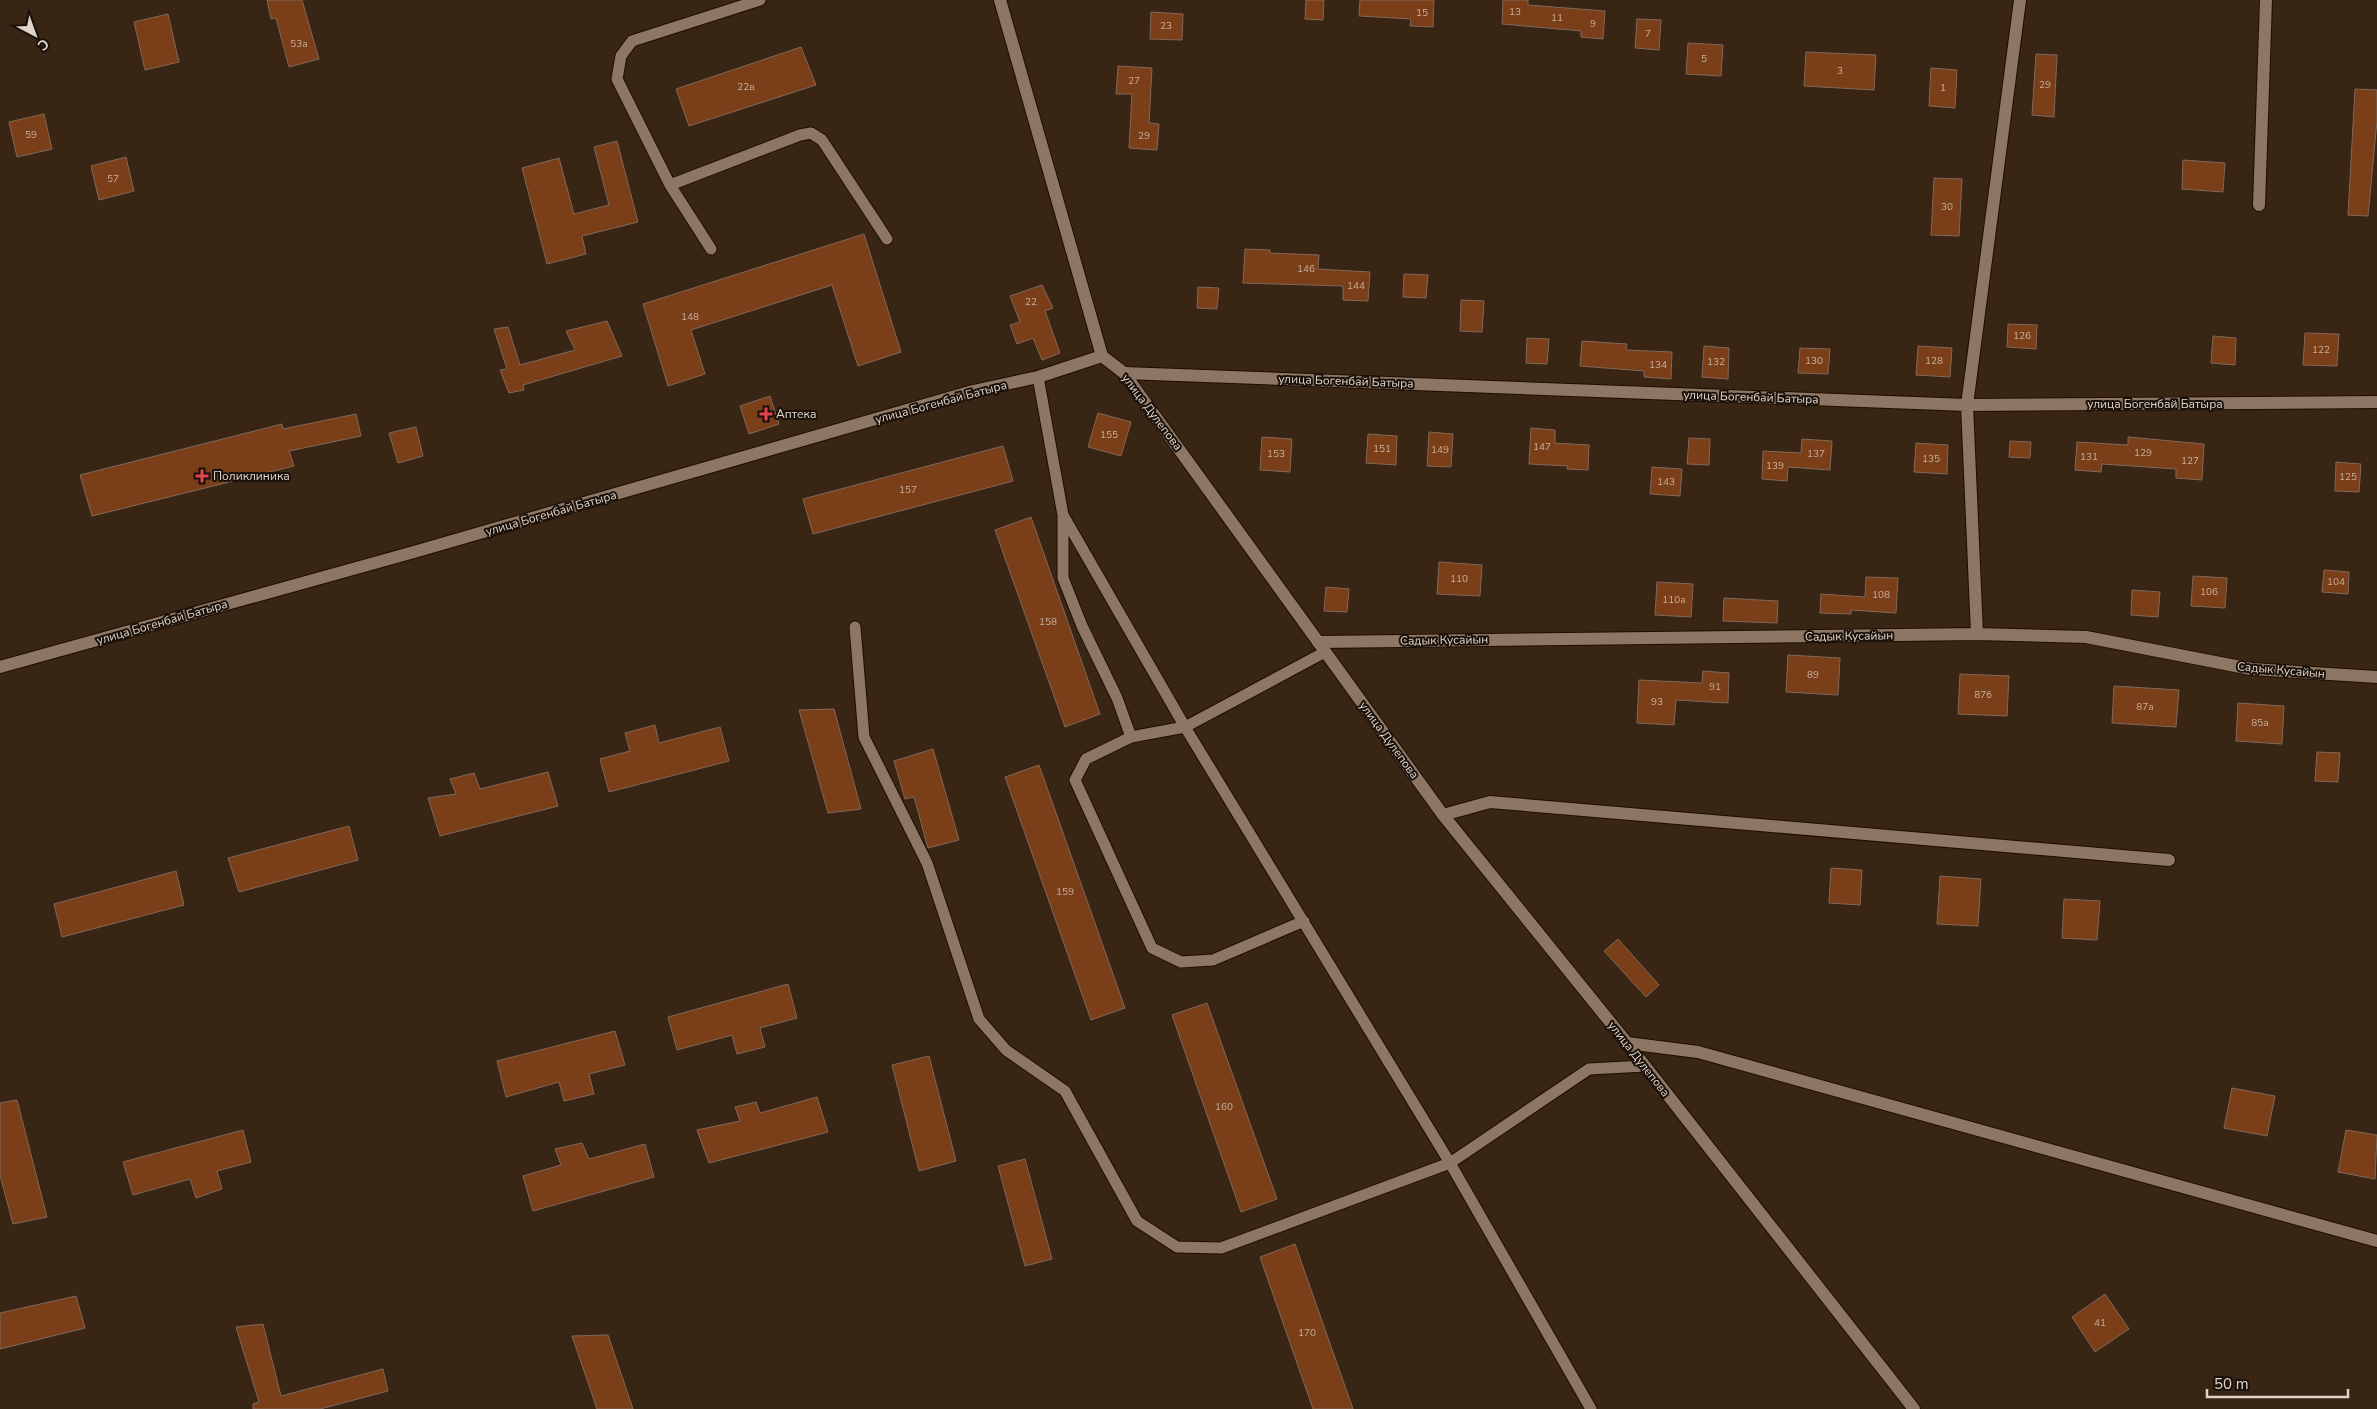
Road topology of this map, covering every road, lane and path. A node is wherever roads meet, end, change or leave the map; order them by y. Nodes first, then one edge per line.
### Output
1 (760, 0) edge
2 (1000, 0) edge
3 (2020, 0) edge
4 (2266, 0) edge
5 (670, 184) junction
6 (2259, 206) dead end
7 (887, 239) dead end
8 (711, 249) dead end
9 (1102, 356) junction
10 (1124, 373) junction
11 (1038, 377) junction
12 (2377, 402) edge
13 (1967, 405) junction
14 (1063, 515) junction
15 (855, 627) dead end
16 (1977, 634) junction
17 (1321, 647) junction
18 (0, 667) edge
19 (2377, 677) edge
20 (1185, 727) junction
21 (1131, 738) junction
22 (1443, 815) junction
23 (2169, 860) dead end
24 (1304, 921) junction
25 (1627, 1043) junction
26 (1645, 1066) junction
27 (1450, 1162) junction
28 (2377, 1241) edge
29 (1591, 1409) edge
30 (1914, 1409) edge

1 - 5 lane
2 - 9 street
3 - 13 street
4 - 6 street
5 - 7 lane
5 - 8 lane
9 - 10 street, улица Дулепова
9 - 11 street, улица Богенбай Батыра
10 - 13 street, улица Богенбай Батыра
10 - 17 street, улица Дулепова
11 - 14 lane
11 - 18 street, улица Богенбай Батыра
12 - 13 street, улица Богенбай Батыра
13 - 16 street
14 - 20 lane
14 - 21 lane
15 - 27 lane
16 - 17 street, Садык Кусайын
16 - 19 street, Садык Кусайын
17 - 20 lane
17 - 22 street, улица Дулепова
20 - 21 lane
20 - 24 lane
21 - 24 lane
22 - 23 street
22 - 25 street, улица Дулепова
24 - 27 lane
25 - 26 street, улица Дулепова
25 - 28 street
26 - 27 lane
26 - 30 street, улица Дулепова
27 - 29 lane

